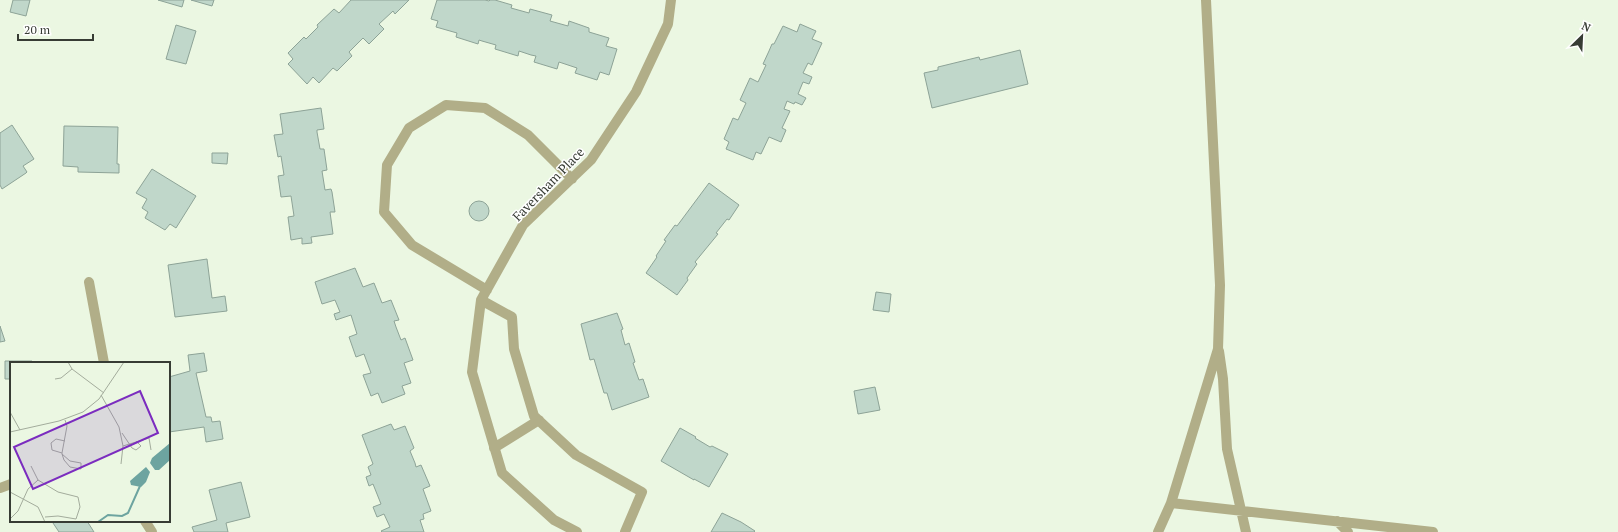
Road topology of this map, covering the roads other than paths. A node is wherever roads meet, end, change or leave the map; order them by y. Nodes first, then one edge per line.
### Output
1 (671, 0) edge
2 (1206, 0) edge
3 (572, 179) junction
4 (89, 282) dead end
5 (487, 290) junction
6 (481, 300) junction
7 (1218, 349) junction
8 (104, 362) edge
9 (539, 420) junction
10 (494, 448) junction
11 (10, 484) edge
12 (0, 488) edge
13 (1171, 502) junction
14 (1240, 510) junction
15 (1337, 521) junction
16 (146, 522) edge
17 (152, 532) edge
18 (577, 532) edge
19 (625, 532) edge
20 (1158, 532) edge
21 (1246, 532) edge
22 (1348, 532) edge
23 (1433, 532) edge

1 - 3 street, Faversham Place
2 - 7 street
3 - 5 street, Faversham Place
3 - 5 street
4 - 8 street
5 - 6 street, Faversham Place
6 - 9 street
6 - 10 street, Faversham Place
7 - 13 street
7 - 14 street
9 - 10 street
9 - 19 street
10 - 18 street, Faversham Place
11 - 12 street
13 - 14 street
13 - 20 street
14 - 15 street
14 - 21 street
15 - 22 street
15 - 23 street
16 - 17 street

